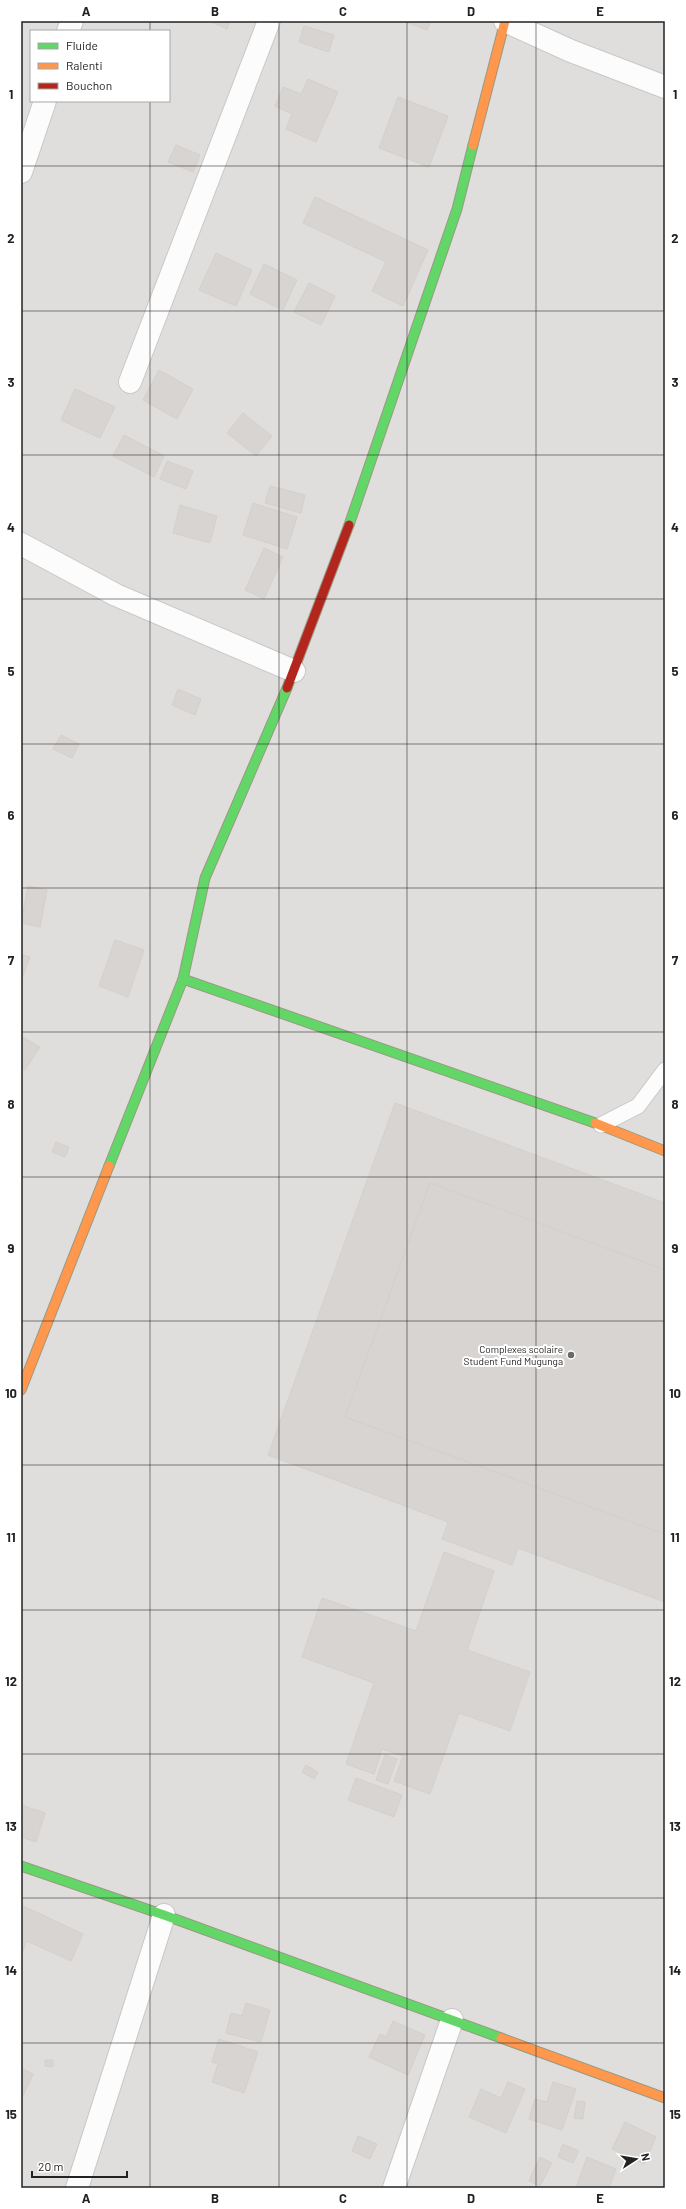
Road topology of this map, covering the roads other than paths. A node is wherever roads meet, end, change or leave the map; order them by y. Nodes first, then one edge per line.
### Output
1 (269, 21) edge
2 (505, 21) edge
3 (665, 87) edge
4 (45, 102) edge
5 (21, 172) edge
6 (130, 382) dead end
7 (21, 544) edge
8 (294, 672) junction
9 (183, 979) junction
10 (665, 1070) edge
11 (601, 1125) junction
12 (665, 1151) edge
13 (21, 1390) edge
14 (21, 1866) edge
15 (164, 1915) junction
16 (452, 2020) junction
17 (665, 2098) edge
18 (77, 2188) edge
19 (394, 2188) edge

1 - 6 street
2 - 3 street
2 - 8 street
4 - 5 street
7 - 8 street
8 - 9 street
9 - 11 street
9 - 13 street
10 - 11 lane
11 - 12 street
14 - 15 street
15 - 16 street
15 - 18 street
16 - 17 street
16 - 19 street

